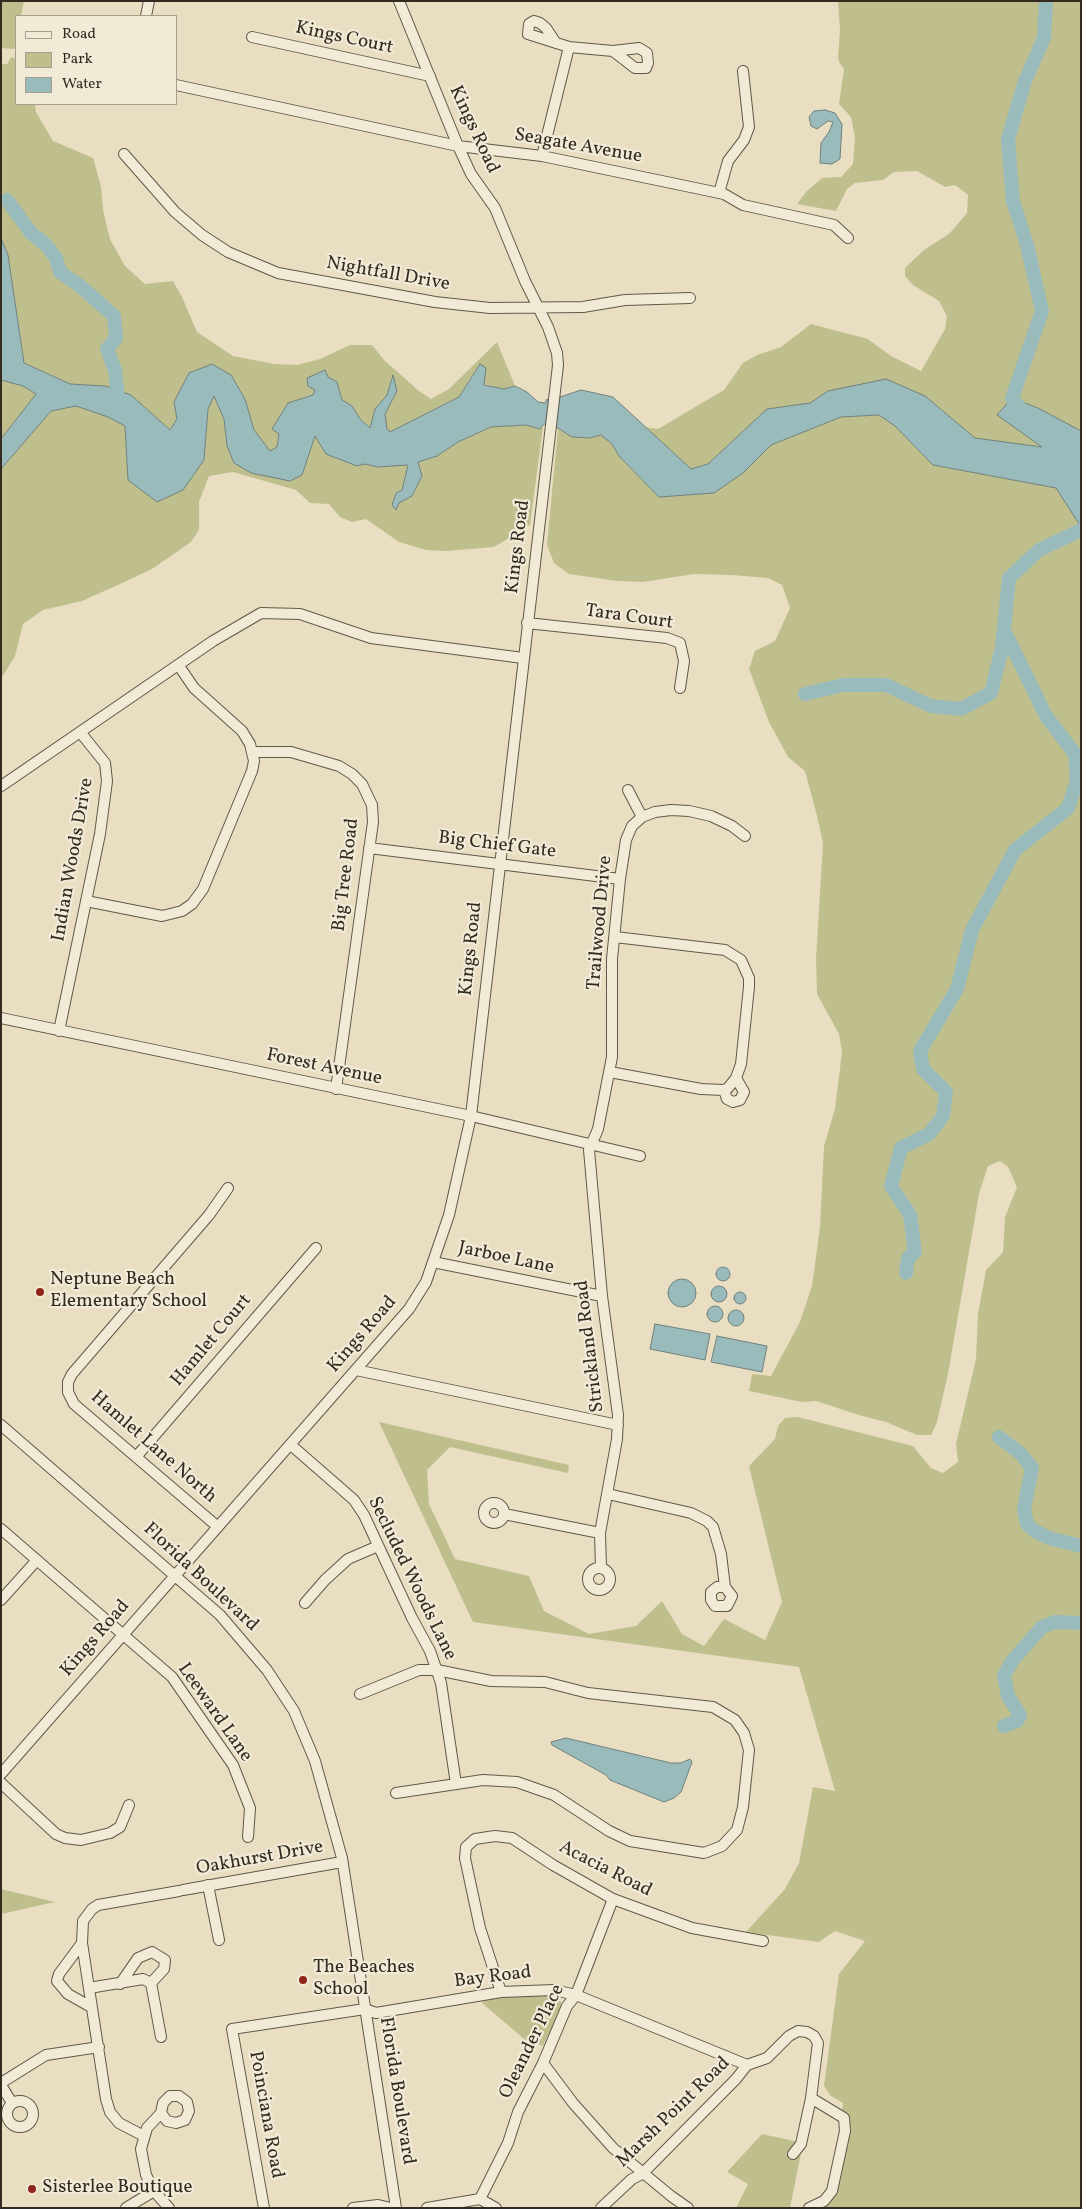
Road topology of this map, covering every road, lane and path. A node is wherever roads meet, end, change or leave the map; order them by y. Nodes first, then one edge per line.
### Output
1 (149, 1) edge
2 (399, 1) edge
3 (146, 15) edge
4 (252, 37) dead end
5 (556, 43) dead end
6 (569, 47) junction
7 (613, 51) dead end
8 (743, 71) dead end
9 (430, 76) junction
10 (178, 85) edge
11 (458, 146) junction
12 (124, 154) dead end
13 (542, 156) junction
14 (718, 193) junction
15 (848, 238) dead end
16 (690, 298) dead end
17 (538, 306) junction
18 (527, 623) junction
19 (523, 658) junction
20 (179, 666) junction
21 (680, 688) dead end
22 (80, 732) junction
23 (253, 752) junction
24 (1, 786) edge
25 (628, 790) dead end
26 (642, 816) junction
27 (745, 836) dead end
28 (369, 848) junction
29 (499, 864) junction
30 (620, 879) junction
31 (86, 901) junction
32 (615, 938) junction
33 (1, 1018) edge
34 (59, 1031) junction
35 (610, 1072) junction
36 (736, 1078) junction
37 (336, 1089) junction
38 (724, 1090) junction
39 (471, 1116) junction
40 (590, 1145) junction
41 (640, 1156) dead end
42 (228, 1188) dead end
43 (316, 1248) dead end
44 (433, 1262) junction
45 (602, 1296) junction
46 (356, 1370) junction
47 (1, 1425) edge
48 (618, 1425) junction
49 (291, 1445) junction
50 (136, 1457) junction
51 (608, 1494) junction
52 (504, 1514) dead end
53 (218, 1527) junction
54 (1, 1529) edge
55 (600, 1533) junction
56 (378, 1546) junction
57 (37, 1560) junction
58 (601, 1568) dead end
59 (176, 1577) junction
60 (725, 1587) dead end
61 (1, 1600) edge
62 (305, 1604) dead end
63 (123, 1634) junction
64 (437, 1670) junction
65 (360, 1694) dead end
66 (1, 1774) edge
67 (1, 1782) edge
68 (456, 1784) junction
69 (396, 1794) dead end
70 (129, 1805) dead end
71 (248, 1837) dead end
72 (342, 1862) junction
73 (208, 1885) junction
74 (613, 1899) junction
75 (218, 1940) dead end
76 (763, 1941) dead end
77 (82, 1943) junction
78 (151, 1983) junction
79 (120, 1984) junction
80 (89, 1988) junction
81 (501, 1992) junction
82 (576, 1996) junction
83 (91, 2007) junction
84 (365, 2008) junction
85 (232, 2029) joint
86 (161, 2037) dead end
87 (99, 2047) junction
88 (544, 2063) junction
89 (748, 2065) junction
90 (1, 2084) edge
91 (811, 2098) junction
92 (12, 2103) dead end
93 (162, 2112) dead end
94 (144, 2136) junction
95 (792, 2154) dead end
96 (642, 2174) junction
97 (154, 2191) junction
98 (480, 2199) junction
99 (126, 2208) edge
100 (169, 2208) edge
101 (264, 2208) edge
102 (353, 2208) edge
103 (391, 2208) edge
104 (396, 2208) edge
105 (427, 2208) edge
106 (496, 2208) edge
107 (601, 2208) edge
108 (688, 2208) edge
109 (809, 2208) edge

1 - 3 street
2 - 9 street, Kings Road
4 - 9 street, Kings Court
5 - 6 street
6 - 7 street
6 - 13 street
8 - 14 street
9 - 11 street, Kings Road
10 - 11 street, Seagate Avenue
11 - 13 street, Seagate Avenue
11 - 17 street, Kings Road
12 - 17 street, Nightfall Drive
13 - 14 street, Seagate Avenue
14 - 15 street, Seagate Avenue
16 - 17 street, Nightfall Drive
17 - 18 street, Kings Road
18 - 19 street, Kings Road
18 - 21 street, Tara Court
19 - 20 street
19 - 29 street, Kings Road
20 - 22 street
20 - 23 street
22 - 24 street
22 - 31 street, Indian Woods Drive
23 - 28 street, Big Tree Road
23 - 31 street
25 - 26 street
26 - 27 street
26 - 30 street, Trailwood Drive
28 - 29 street, Big Chief Gate
28 - 37 street, Big Tree Road
29 - 30 street, Big Chief Gate
29 - 39 street, Kings Road
30 - 32 street, Trailwood Drive
31 - 34 street, Indian Woods Drive
32 - 35 street, Trailwood Drive
32 - 36 street
33 - 34 street, Forest Avenue
34 - 37 street, Forest Avenue
35 - 38 street
35 - 40 street, Trailwood Drive
36 - 38 street
36 - 38 street
37 - 39 street, Forest Avenue
39 - 40 street, Forest Avenue
39 - 44 street, Kings Road
40 - 41 street, Forest Avenue
40 - 45 street, Strickland Road
42 - 50 street, Hamlet Lane North
43 - 50 street, Hamlet Court
44 - 45 street, Jarboe Lane
44 - 46 street, Kings Road
45 - 48 street, Strickland Road
46 - 48 street, Strickland Road
46 - 49 street, Kings Road
47 - 59 street, Florida Boulevard
48 - 51 street
49 - 53 street, Kings Road
49 - 56 street, Secluded Woods Lane
50 - 53 street, Hamlet Lane North
51 - 55 street
51 - 60 street
52 - 55 street
53 - 59 street, Kings Road
54 - 57 street, Leeward Lane
55 - 58 street
56 - 62 street
56 - 64 street, Secluded Woods Lane
57 - 61 street
57 - 63 street, Leeward Lane
59 - 63 street, Kings Road
59 - 72 street, Florida Boulevard
63 - 66 street, Kings Road
63 - 71 street, Leeward Lane
64 - 65 street
64 - 68 street, Secluded Woods Lane
64 - 68 street
67 - 70 street
68 - 69 street
72 - 73 street, Oakhurst Drive
72 - 84 street, Florida Boulevard
73 - 75 street
73 - 77 street, Oakhurst Drive
74 - 76 street, Acacia Road
74 - 81 street, Acacia Road
74 - 82 street, Oleander Place
77 - 80 street
77 - 83 street
78 - 79 street
78 - 79 street
78 - 86 street
79 - 80 street
80 - 83 street
81 - 82 street, Bay Road
81 - 84 street, Bay Road
82 - 88 street, Oleander Place
82 - 89 street, Bay Road
83 - 87 street
84 - 85 street, Bay Road
84 - 104 street, Florida Boulevard
85 - 101 street, Poinciana Road
87 - 90 street
87 - 94 street
88 - 96 street
88 - 98 street, Oleander Place
89 - 91 street, Marsh Point Road
89 - 96 street, Marsh Point Road
90 - 92 street
91 - 95 street
91 - 109 street
93 - 94 street
94 - 97 street
96 - 107 street, Marsh Point Road
96 - 108 street
97 - 99 street
97 - 100 street
98 - 105 street
98 - 106 street
102 - 103 street

